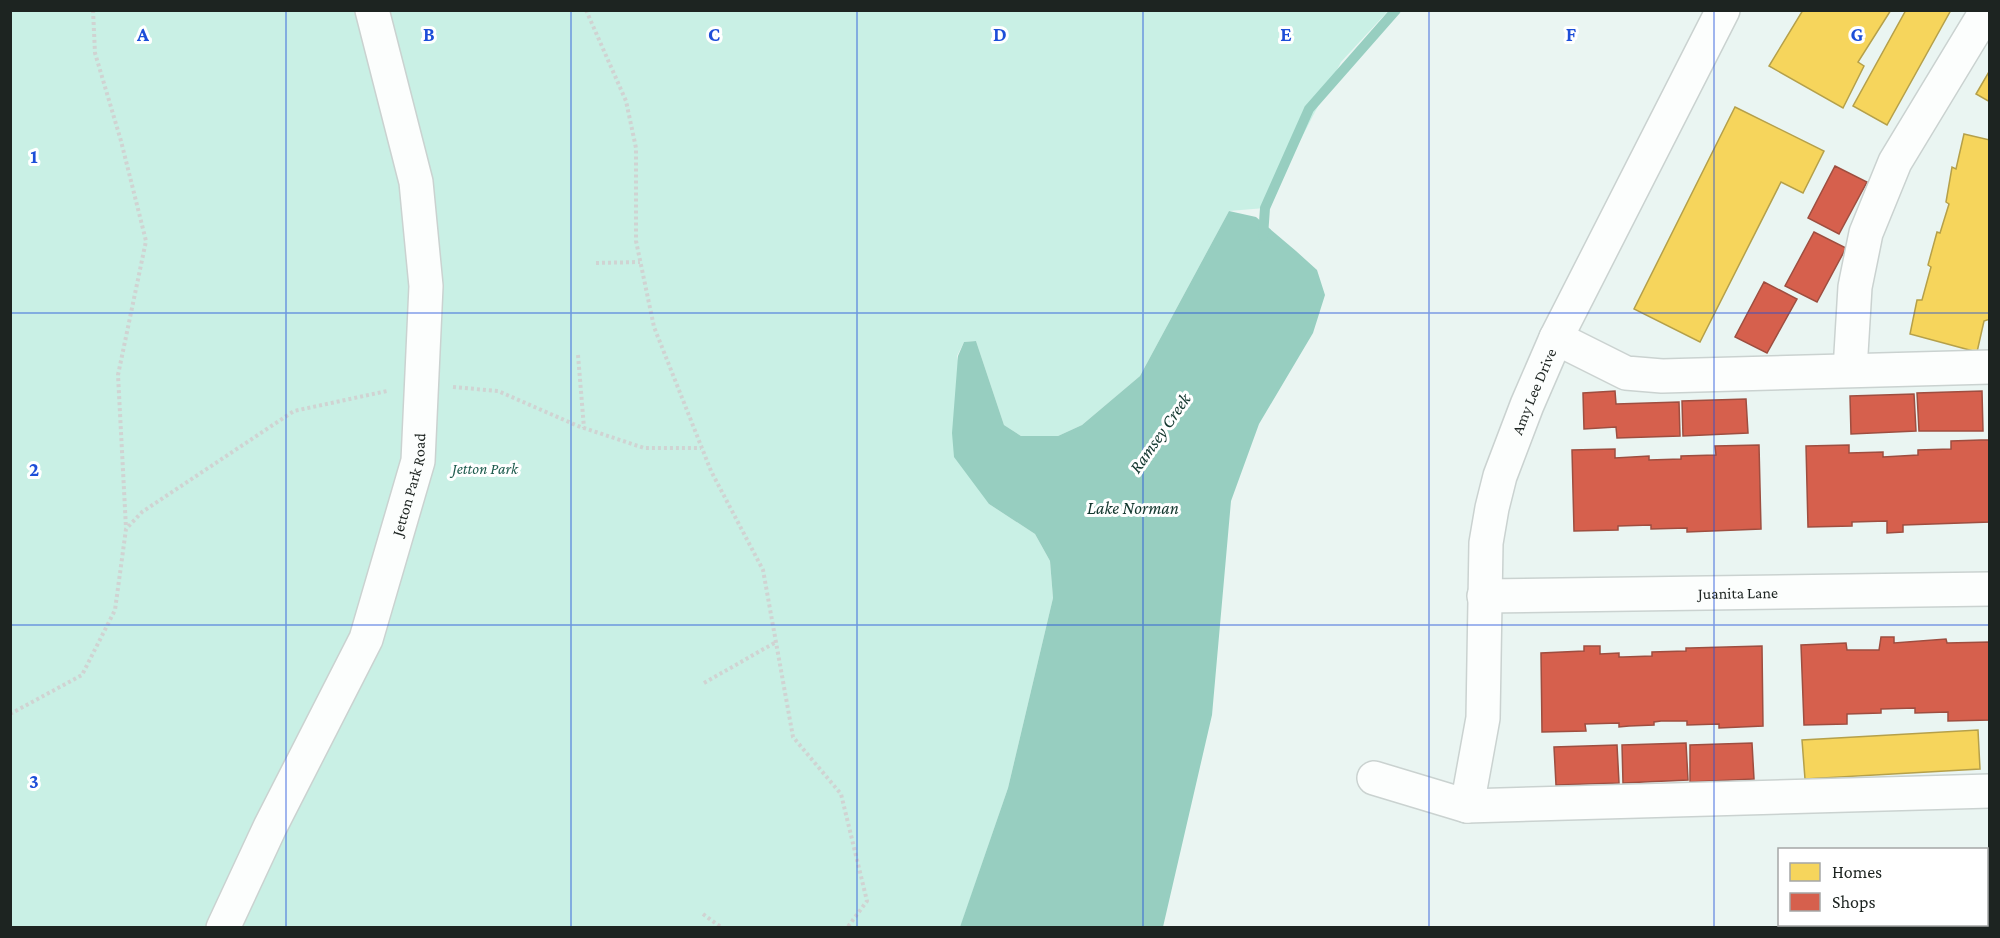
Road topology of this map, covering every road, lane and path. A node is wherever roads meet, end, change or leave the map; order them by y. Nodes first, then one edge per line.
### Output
1 (93, 10) edge
2 (372, 10) edge
3 (586, 10) edge
4 (1723, 10) edge
5 (1987, 10) edge
6 (640, 262) junction
7 (596, 263) dead end
8 (1556, 338) junction
9 (578, 356) dead end
10 (1989, 367) edge
11 (1850, 370) junction
12 (421, 384) junction
13 (584, 428) junction
14 (702, 448) junction
15 (126, 528) junction
16 (1989, 589) edge
17 (1484, 596) junction
18 (776, 641) junction
19 (704, 683) dead end
20 (10, 714) edge
21 (1374, 778) dead end
22 (1989, 791) edge
23 (1467, 806) junction
24 (703, 914) dead end
25 (223, 927) edge
26 (722, 927) edge
27 (847, 927) edge

1 - 15 path
2 - 12 street, Jetton Park Road
3 - 6 path
4 - 8 street, Amy Lee Drive
5 - 11 street
6 - 7 path
6 - 14 path
8 - 11 street
8 - 17 street, Amy Lee Drive
9 - 13 path
10 - 11 street
12 - 13 path
12 - 15 path
12 - 25 street, Jetton Park Road
13 - 14 path
14 - 18 path
15 - 20 path
16 - 17 street, Juanita Lane
17 - 23 street, Amy Lee Drive
18 - 19 path
18 - 27 path
21 - 23 street
22 - 23 street
24 - 26 path

